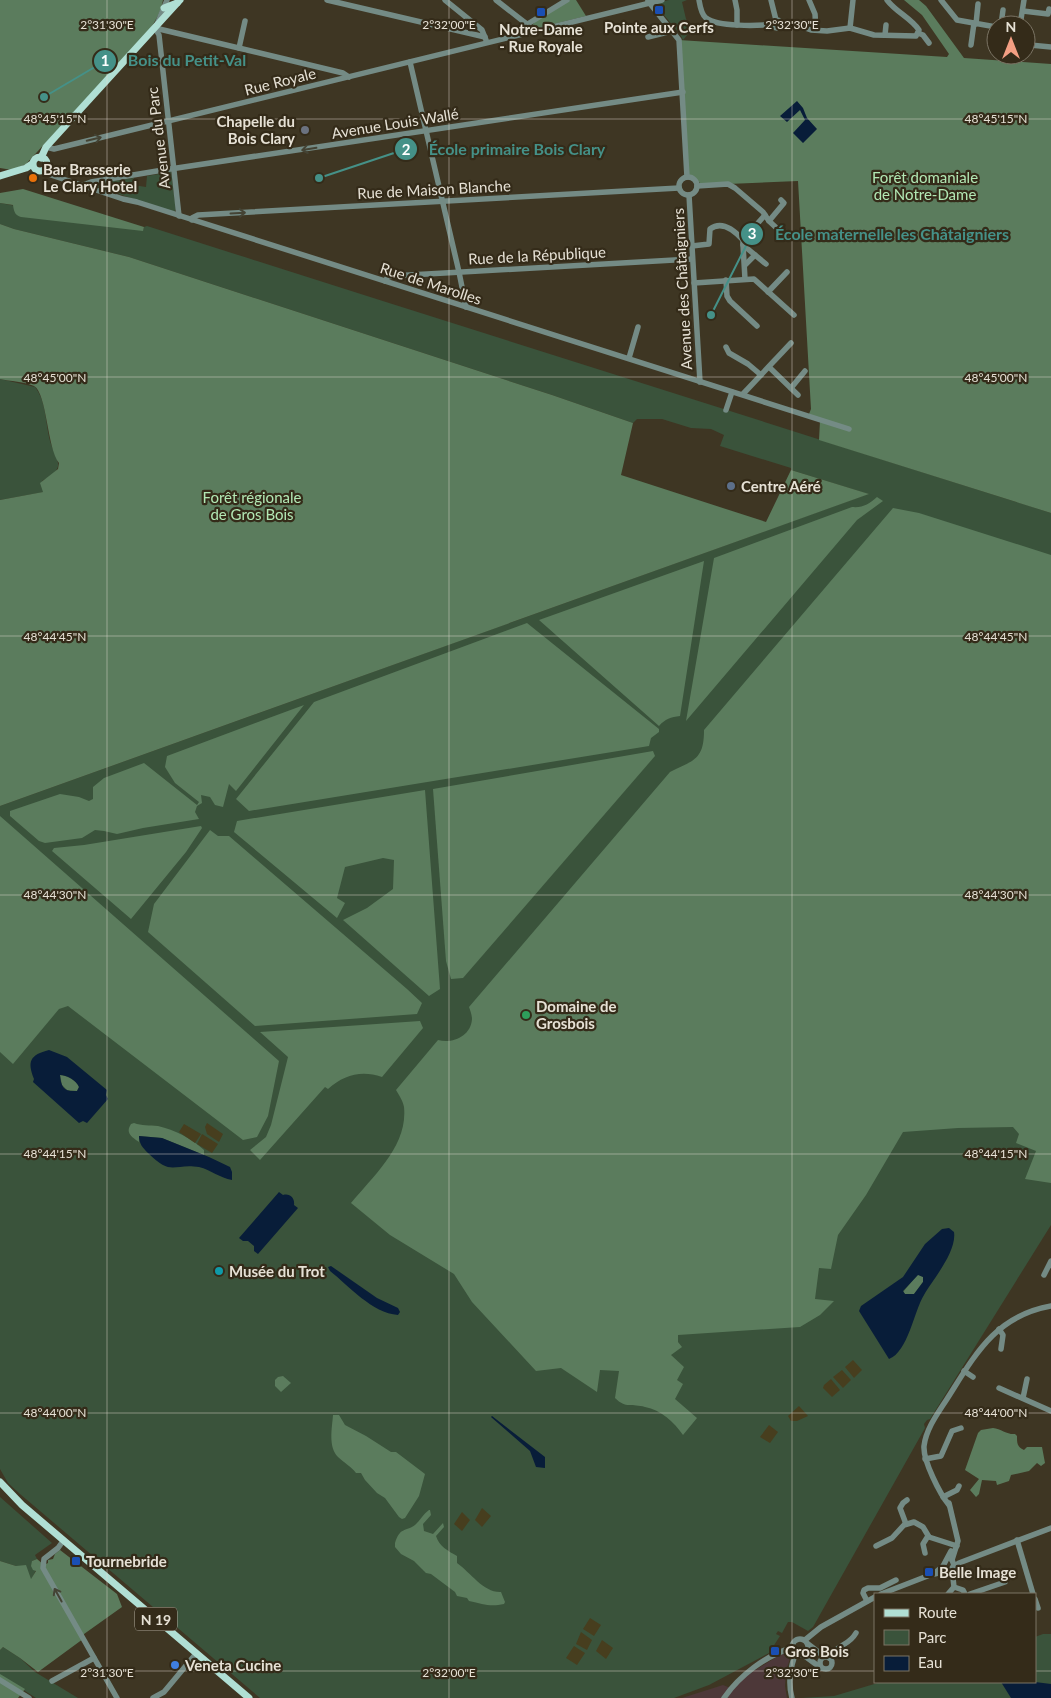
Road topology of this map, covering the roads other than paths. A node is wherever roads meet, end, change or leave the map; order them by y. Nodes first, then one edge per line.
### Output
1 (327, 0) edge
2 (445, 0) edge
3 (496, 0) edge
4 (567, 0) edge
5 (662, 0) edge
6 (699, 0) edge
7 (735, 0) edge
8 (771, 0) edge
9 (809, 0) edge
10 (852, 0) edge
11 (887, 0) edge
12 (940, 0) edge
13 (1024, 0) edge
14 (649, 2) edge
15 (978, 4) dead end
16 (171, 5) edge
17 (1049, 9) dead end
18 (1003, 10) dead end
19 (1022, 11) junction
20 (1002, 15) edge
21 (1022, 15) edge
22 (245, 21) dead end
23 (777, 23) junction
24 (975, 23) junction
25 (737, 25) junction
26 (886, 25) dead end
27 (986, 26) edge
28 (156, 28) junction
29 (850, 28) junction
30 (529, 30) junction
31 (816, 30) junction
32 (672, 31) junction
33 (918, 33) junction
34 (885, 35) junction
35 (648, 37) dead end
36 (486, 40) junction
37 (929, 43) dead end
38 (971, 45) dead end
39 (1036, 46) edge
40 (1051, 47) edge
41 (239, 48) junction
42 (410, 62) junction
43 (349, 77) junction
44 (683, 92) junction
45 (169, 120) junction
46 (426, 131) junction
47 (46, 147) junction
48 (41, 158) junction
49 (31, 167) junction
50 (174, 169) junction
51 (43, 170) junction
52 (0, 176) edge
53 (687, 177) junction
54 (83, 185) junction
55 (697, 186) junction
56 (679, 188) junction
57 (689, 195) junction
58 (781, 200) dead end
59 (442, 201) junction
60 (765, 215) junction
61 (179, 216) junction
62 (192, 220) junction
63 (769, 222) junction
64 (790, 236) dead end
65 (743, 243) junction
66 (692, 246) junction
67 (755, 255) junction
68 (692, 259) junction
69 (766, 264) dead end
70 (744, 265) junction
71 (459, 272) junction
72 (787, 272) dead end
73 (746, 279) junction
74 (726, 280) junction
75 (385, 281) junction
76 (694, 282) junction
77 (768, 292) junction
78 (466, 307) junction
79 (794, 315) dead end
80 (757, 326) dead end
81 (638, 327) dead end
82 (791, 343) dead end
83 (726, 347) dead end
84 (629, 358) junction
85 (769, 367) junction
86 (805, 371) dead end
87 (761, 375) junction
88 (700, 382) junction
89 (791, 388) junction
90 (732, 392) junction
91 (743, 394) junction
92 (798, 395) dead end
93 (726, 410) dead end
94 (849, 428) dead end
95 (1051, 1261) edge
96 (1044, 1275) dead end
97 (1051, 1306) edge
98 (999, 1328) junction
99 (1001, 1349) dead end
100 (964, 1371) junction
101 (973, 1377) dead end
102 (1027, 1379) dead end
103 (999, 1388) dead end
104 (1023, 1398) junction
105 (1051, 1411) edge
106 (961, 1428) dead end
107 (925, 1459) junction
108 (0, 1482) edge
109 (959, 1486) dead end
110 (0, 1488) edge
111 (944, 1496) junction
112 (907, 1500) dead end
113 (906, 1524) junction
114 (1051, 1528) edge
115 (928, 1536) junction
116 (1018, 1540) junction
117 (62, 1542) junction
118 (956, 1545) junction
119 (876, 1546) dead end
120 (925, 1553) dead end
121 (951, 1566) junction
122 (896, 1580) dead end
123 (1005, 1582) dead end
124 (954, 1588) junction
125 (885, 1593) edge
126 (949, 1593) edge
127 (964, 1593) edge
128 (973, 1593) edge
129 (1033, 1593) edge
130 (874, 1598) edge
131 (867, 1601) junction
132 (1036, 1602) edge
133 (1038, 1608) dead end
134 (856, 1634) dead end
135 (806, 1642) junction
136 (796, 1650) junction
137 (194, 1656) junction
138 (94, 1658) junction
139 (827, 1658) junction
140 (822, 1669) junction
141 (0, 1680) edge
142 (52, 1681) dead end
143 (29, 1698) edge
144 (117, 1698) edge
145 (153, 1698) edge
146 (243, 1698) edge
147 (249, 1698) edge
148 (724, 1698) edge
149 (792, 1698) edge

1 - 36 street
2 - 36 street
3 - 30 street
4 - 30 street
5 - 14 street, Rue Royale
6 - 25 street
7 - 25 street
8 - 23 street
9 - 31 street
10 - 29 street
11 - 33 street
12 - 24 street
13 - 19 street
14 - 30 street, Rue Royale
14 - 32 street
15 - 24 street
16 - 28 main road
17 - 19 street
18 - 20 street
19 - 21 street
22 - 41 street
23 - 25 street
23 - 31 street
24 - 27 street
24 - 38 street
26 - 34 street
28 - 41 street
28 - 45 street, Avenue du Parc
28 - 47 main road
29 - 31 street
29 - 34 street
30 - 36 street, Rue Royale
32 - 35 street
32 - 44 street
33 - 34 street
33 - 37 street
36 - 42 street, Rue Royale
39 - 40 street
41 - 43 street
42 - 43 street, Rue Royale
42 - 46 street
43 - 45 street, Rue Royale
44 - 46 street, Avenue Louis Wallé
44 - 53 street
47 -> 45 street, Rue Royale
45 - 50 street, Avenue du Parc
46 -> 50 street, Avenue Louis Wallé
46 - 59 street
47 - 48 main road
48 - 49 main road
48 - 51 main road
49 - 51 main road
49 - 52 main road
50 - 54 street, Avenue Louis Wallé
50 - 61 street, Avenue du Parc
51 - 54 street, Rue de Marolles
53 - 55 street
53 - 56 street
54 - 61 street, Rue de Marolles
55 - 57 street
55 - 60 street
56 - 57 street
56 - 59 street, Rue de Maison Blanche
57 - 66 street, Avenue des Châtaigniers
58 - 63 street
62 -> 59 street, Rue de Maison Blanche
59 - 71 street
60 - 63 street
60 - 65 street
61 - 62 street, Rue de Marolles
62 - 75 street, Rue de Marolles
63 - 64 street
65 - 66 street
65 - 67 street
65 - 70 street
66 - 68 street, Avenue des Châtaigniers
67 - 69 street
67 - 70 street
68 - 71 street, Rue de la République
68 - 76 street, Avenue des Châtaigniers
70 - 73 street
71 - 75 street, Rue de la République
71 - 78 street
72 - 77 street
73 - 74 street
73 - 77 street
74 - 76 street
74 - 80 street
75 - 78 street, Rue de Marolles
76 - 88 street, Avenue des Châtaigniers
77 - 79 street
78 - 84 street, Rue de Marolles
81 - 84 street
82 - 85 street
83 - 87 street
84 - 88 street, Rue de Marolles
85 - 87 street
85 - 89 street
86 - 89 street
87 - 91 street
88 - 90 street, Rue de Marolles
89 - 92 street
90 - 91 street, Rue de Marolles
90 - 93 street
91 - 94 street, Rue de Marolles
95 - 96 street
97 - 98 street
98 - 99 street
98 - 100 street
100 - 101 street
100 - 107 street
102 - 104 street
103 - 104 street
104 - 105 street
106 - 107 street
107 - 111 street
108 - 117 main road, N 19
109 - 111 street
110 - 117 main road, N 19
111 - 118 street
112 - 113 street
113 - 115 street
113 - 119 street
114 - 116 street
115 - 118 street
115 - 120 street
116 - 121 street
116 - 129 street
117 - 137 main road, N 19
138 -> 117 street
117 - 147 main road, N 19
118 - 121 street
121 - 124 street
121 - 125 street
122 - 131 street
123 - 128 street
124 - 126 street
124 - 127 street
130 - 131 street
131 - 135 street
132 - 133 street
134 - 139 street
135 - 136 street
135 - 136 street
135 - 139 street
136 - 140 street
136 - 148 street
136 - 149 street
137 - 145 street
137 - 146 main road, N 19
138 - 142 street
138 - 144 street
139 - 140 street
139 - 140 street
141 - 143 street

